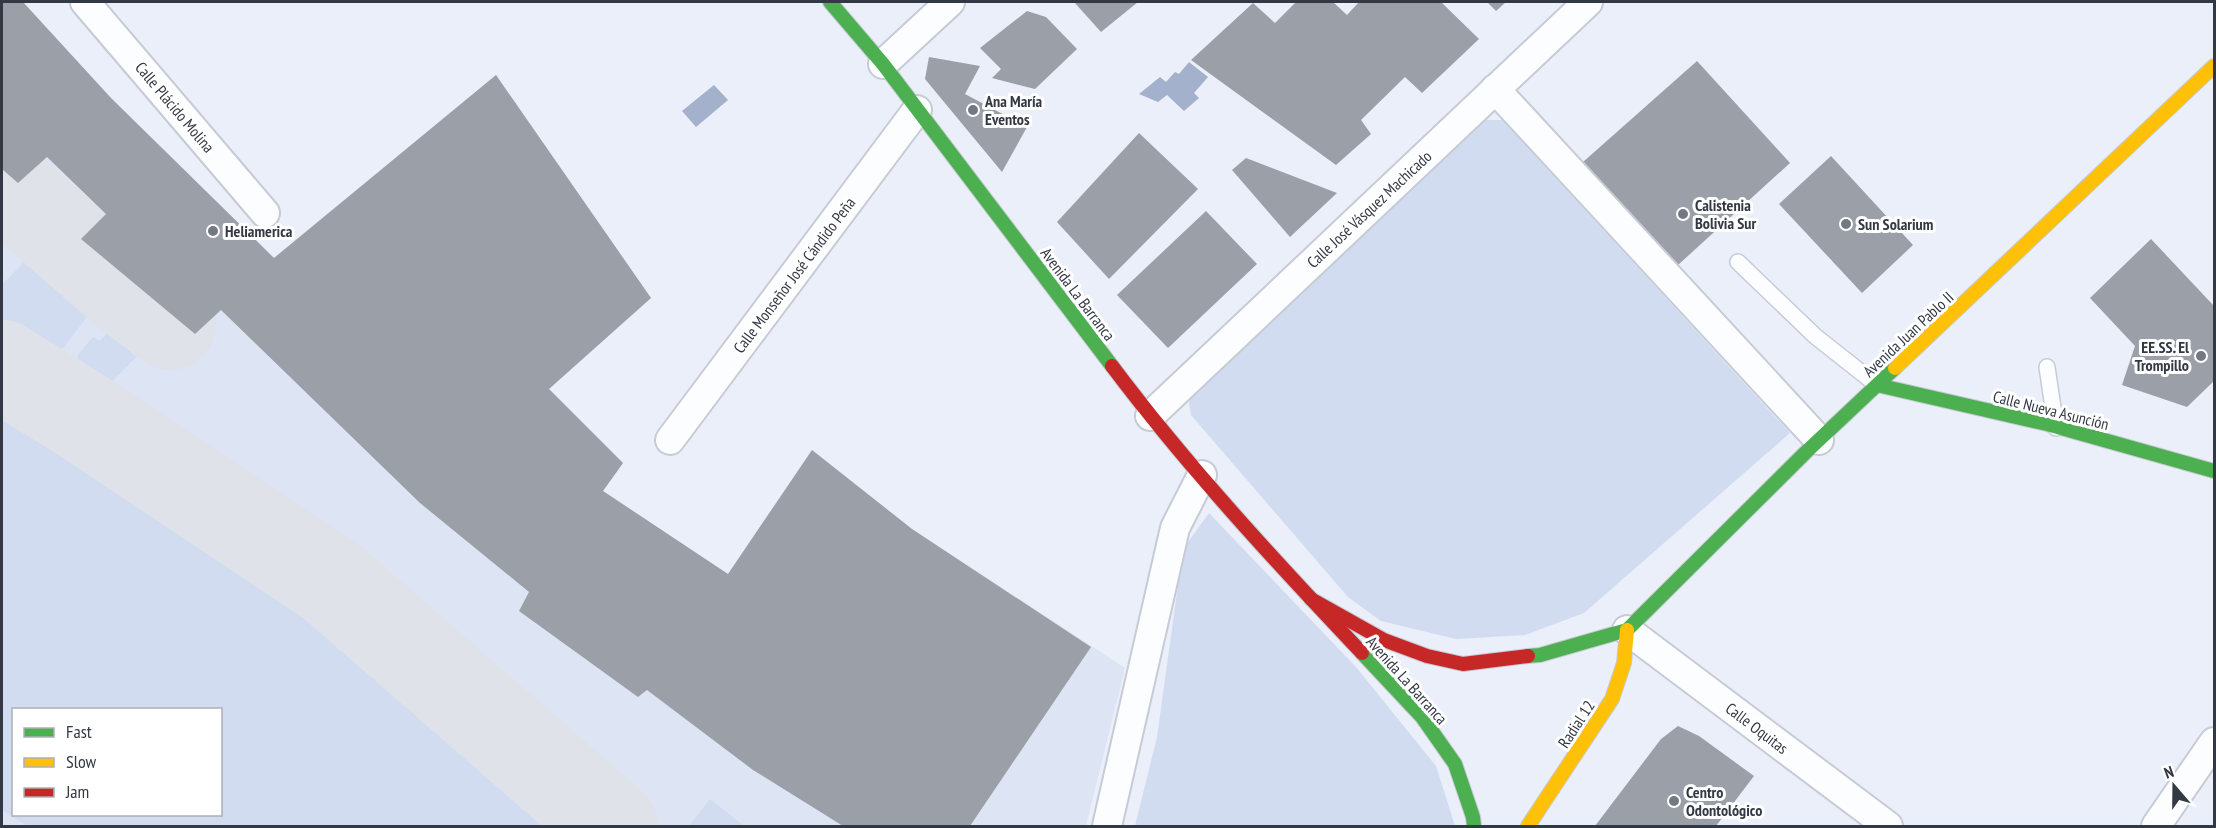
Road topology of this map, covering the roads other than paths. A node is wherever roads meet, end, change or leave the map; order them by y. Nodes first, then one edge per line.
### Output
1 (85, 2) edge
2 (830, 2) edge
3 (950, 2) edge
4 (1588, 2) edge
5 (883, 64) junction
6 (2214, 66) edge
7 (1495, 89) junction
8 (917, 110) junction
9 (265, 213) dead end
10 (1738, 262) dead end
11 (2047, 367) dead end
12 (1877, 385) junction
13 (1150, 416) junction
14 (2056, 428) junction
15 (670, 440) dead end
16 (1819, 440) junction
17 (2214, 471) edge
18 (1202, 475) junction
19 (1311, 599) junction
20 (1627, 630) junction
21 (2214, 742) edge
22 (1107, 826) edge
23 (1474, 826) edge
24 (1528, 826) edge
25 (1888, 826) edge
26 (2156, 826) edge

1 - 9 street, Calle Plácido Molina
2 - 5 street, Avenida La Barranca
3 - 5 street
4 - 7 street, Calle José Vásquez Machicado
5 - 8 street, Avenida La Barranca
6 - 12 street, Avenida Juan Pablo II
7 - 13 street, Calle José Vásquez Machicado
7 - 16 street
8 - 13 street, Avenida La Barranca
8 - 15 street, Calle Monseñor José Cándido Peña
10 - 12 lane
11 - 14 lane
12 - 14 street, Calle Nueva Asunción
12 - 16 street, Avenida Juan Pablo II
13 - 18 street, Avenida La Barranca
14 - 17 street, Calle Nueva Asunción
16 - 20 street, Avenida Juan Pablo II
18 - 19 street, Avenida La Barranca
18 - 22 street
19 - 20 street, Avenida La Barranca
19 - 23 street, Avenida La Barranca
20 - 24 street, Radial 12
20 - 25 street, Calle Oquitas
21 - 26 street

